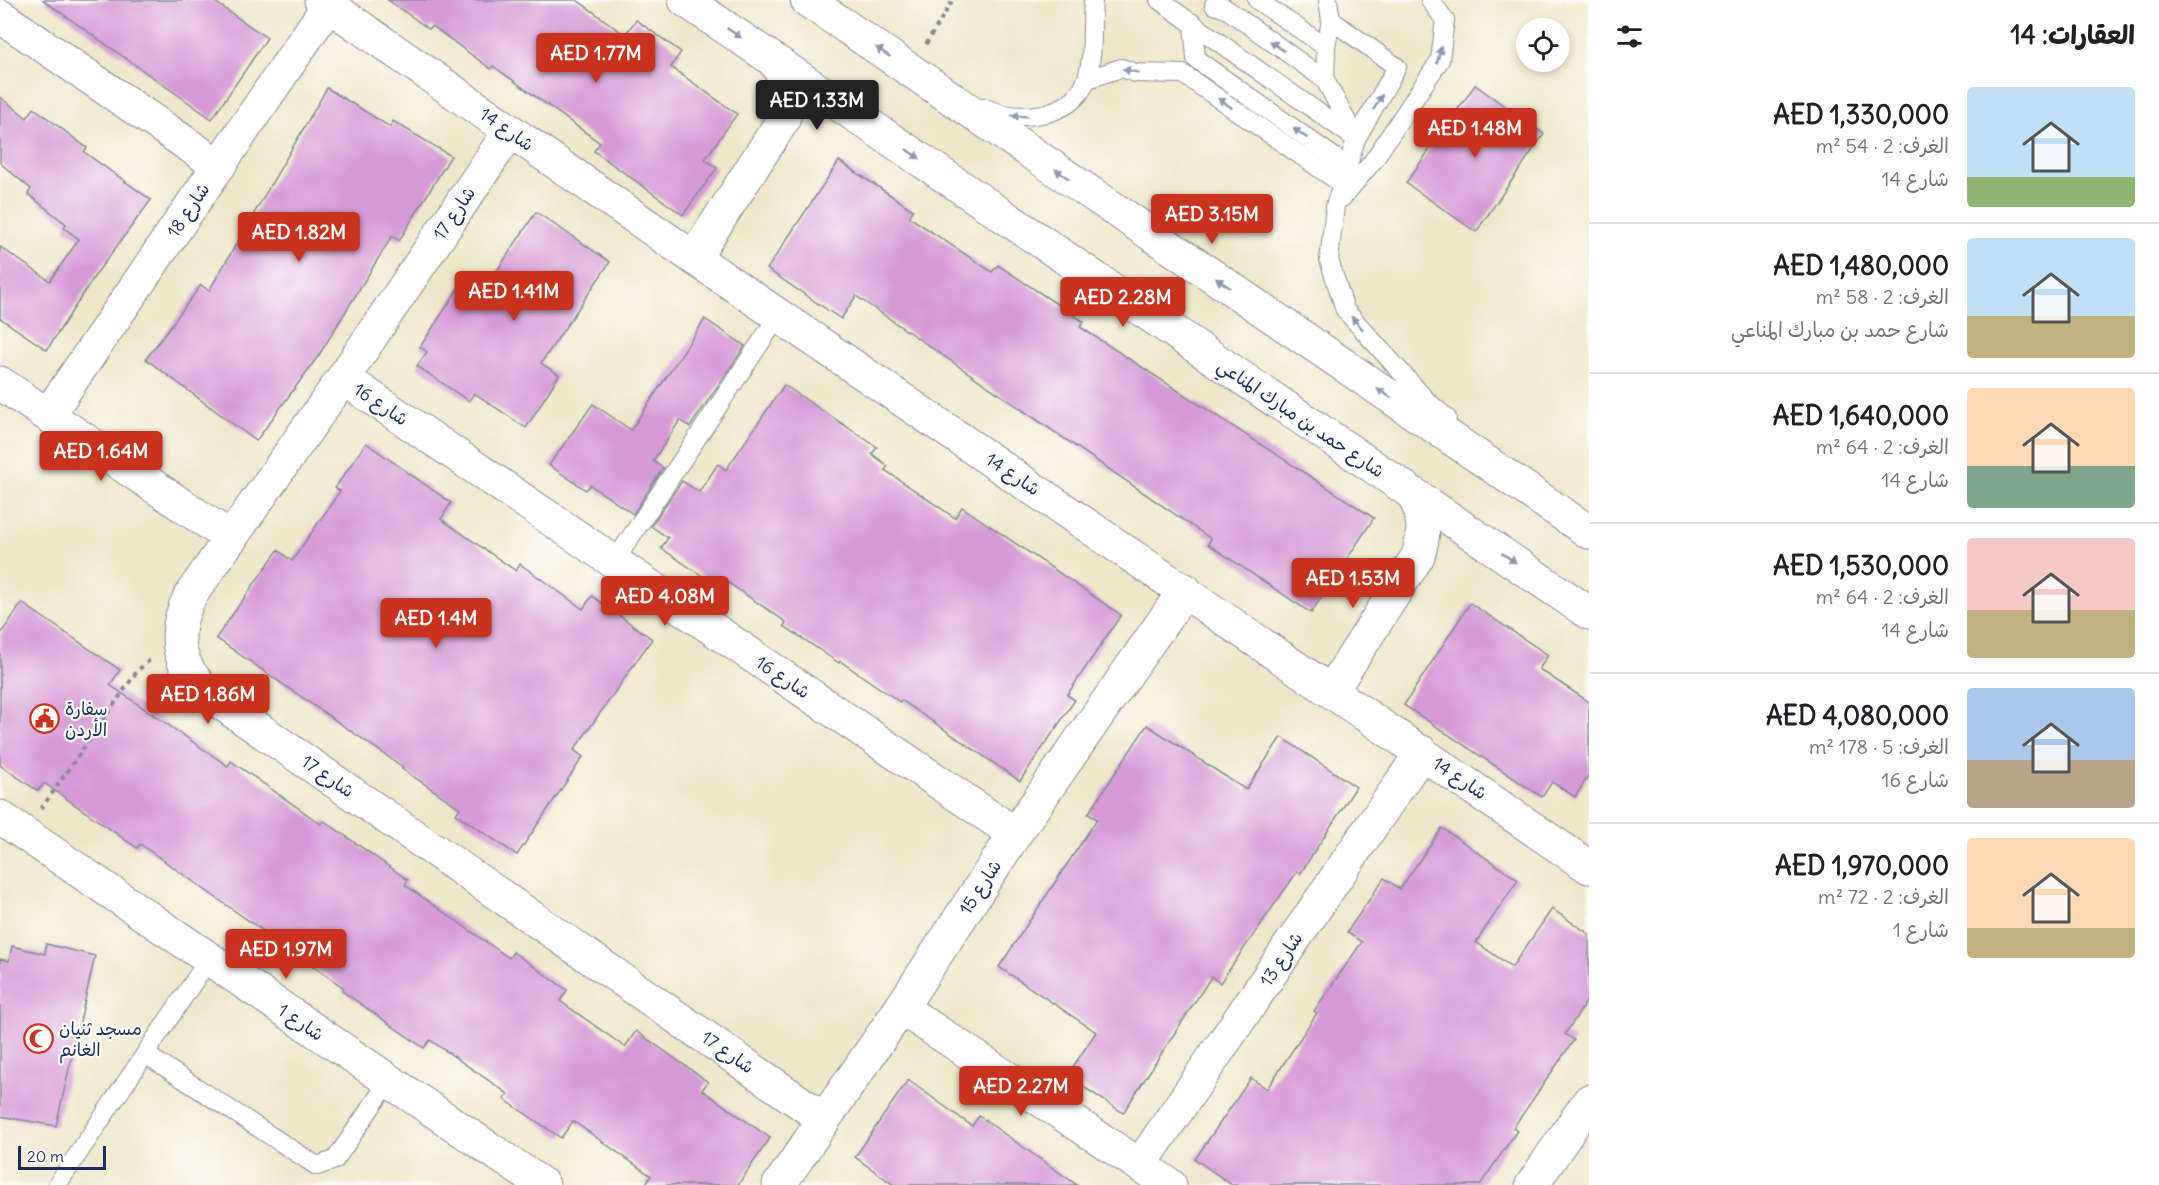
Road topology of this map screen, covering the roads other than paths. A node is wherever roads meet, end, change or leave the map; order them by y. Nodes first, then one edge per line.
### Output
1 (686, 0) edge
2 (807, 0) edge
3 (1093, 0) edge
4 (1159, 0) edge
5 (1257, 0) edge
6 (1328, 0) edge
7 (1431, 0) edge
8 (1217, 2) edge
9 (325, 3) edge
10 (0, 16) edge
11 (1331, 20) junction
12 (1193, 23) junction
13 (1326, 47) junction
14 (1196, 59) junction
15 (773, 60) junction
16 (909, 71) junction
17 (1183, 74) junction
18 (1089, 79) junction
19 (1324, 80) junction
20 (844, 107) junction
21 (783, 120) junction
22 (510, 131) junction
23 (1356, 139) junction
24 (219, 166) junction
25 (1345, 176) junction
26 (1335, 206) junction
27 (694, 258) junction
28 (779, 315) junction
29 (343, 378) junction
30 (0, 383) edge
31 (48, 415) junction
32 (1534, 495) junction
33 (1414, 496) junction
34 (1589, 532) edge
35 (1477, 536) junction
36 (231, 538) junction
37 (1418, 556) junction
38 (614, 562) junction
39 (1185, 590) junction
40 (1589, 613) edge
41 (1332, 690) junction
42 (1422, 752) junction
43 (12, 826) edge
44 (1015, 834) junction
45 (1589, 867) edge
46 (209, 959) junction
47 (901, 1008) junction
48 (145, 1054) junction
49 (389, 1081) junction
50 (1589, 1101) edge
51 (824, 1119) junction
52 (1140, 1165) junction
53 (57, 1185) edge
54 (543, 1185) edge
55 (779, 1185) edge
56 (1170, 1185) edge
57 (1532, 1185) edge

1 -> 15 street, شارع حمد بن مبارك المناعي
16 -> 2 street
3 - 18 lane
4 - 12 lane
5 - 13 lane
6 - 11 lane
26 -> 7 lane
8 - 12 lane
19 -> 8 lane
9 - 22 street, شارع 14
9 - 24 street, شارع 18
10 - 24 street
11 - 13 lane
23 -> 11 lane
12 - 14 lane
12 - 23 lane
13 - 19 lane
14 - 17 lane
25 -> 14 lane
15 - 20 street, شارع حمد بن مبارك المناعي
15 - 21 street
18 -> 16 lane
32 -> 16 street
17 -> 18 lane
25 -> 17 lane
19 - 23 lane
20 - 21 street
20 -> 33 street, شارع حمد بن مبارك المناعي
21 - 27 street
22 - 27 street, شارع 14
22 - 29 street, شارع 17
23 - 25 lane
24 - 31 street, شارع 18
25 - 26 lane
32 -> 26 lane
27 - 28 street, شارع 14
28 - 38 lane
28 - 39 street, شارع 14
29 - 36 street, شارع 17
29 - 38 street, شارع 16
30 - 31 street
31 - 36 street
32 - 34 street
33 - 35 street, شارع حمد بن مبارك المناعي
33 - 37 street
35 - 37 street
35 -> 40 street, شارع حمد بن مبارك المناعي
36 - 51 street, شارع 17
37 - 41 street
38 - 44 street, شارع 16
39 - 41 street, شارع 14
39 - 44 street, شارع 15
41 - 42 street, شارع 14
42 - 45 street, شارع 14
42 - 52 street, شارع 13
43 - 46 street, شارع 1
44 - 47 street, شارع 15
46 - 48 lane
46 - 49 street, شارع 1
47 - 51 street, شارع 15
47 - 52 street
48 - 49 lane
48 - 53 lane
49 - 54 street, شارع 1
50 - 57 street
51 - 55 street, شارع 15
52 - 56 street

